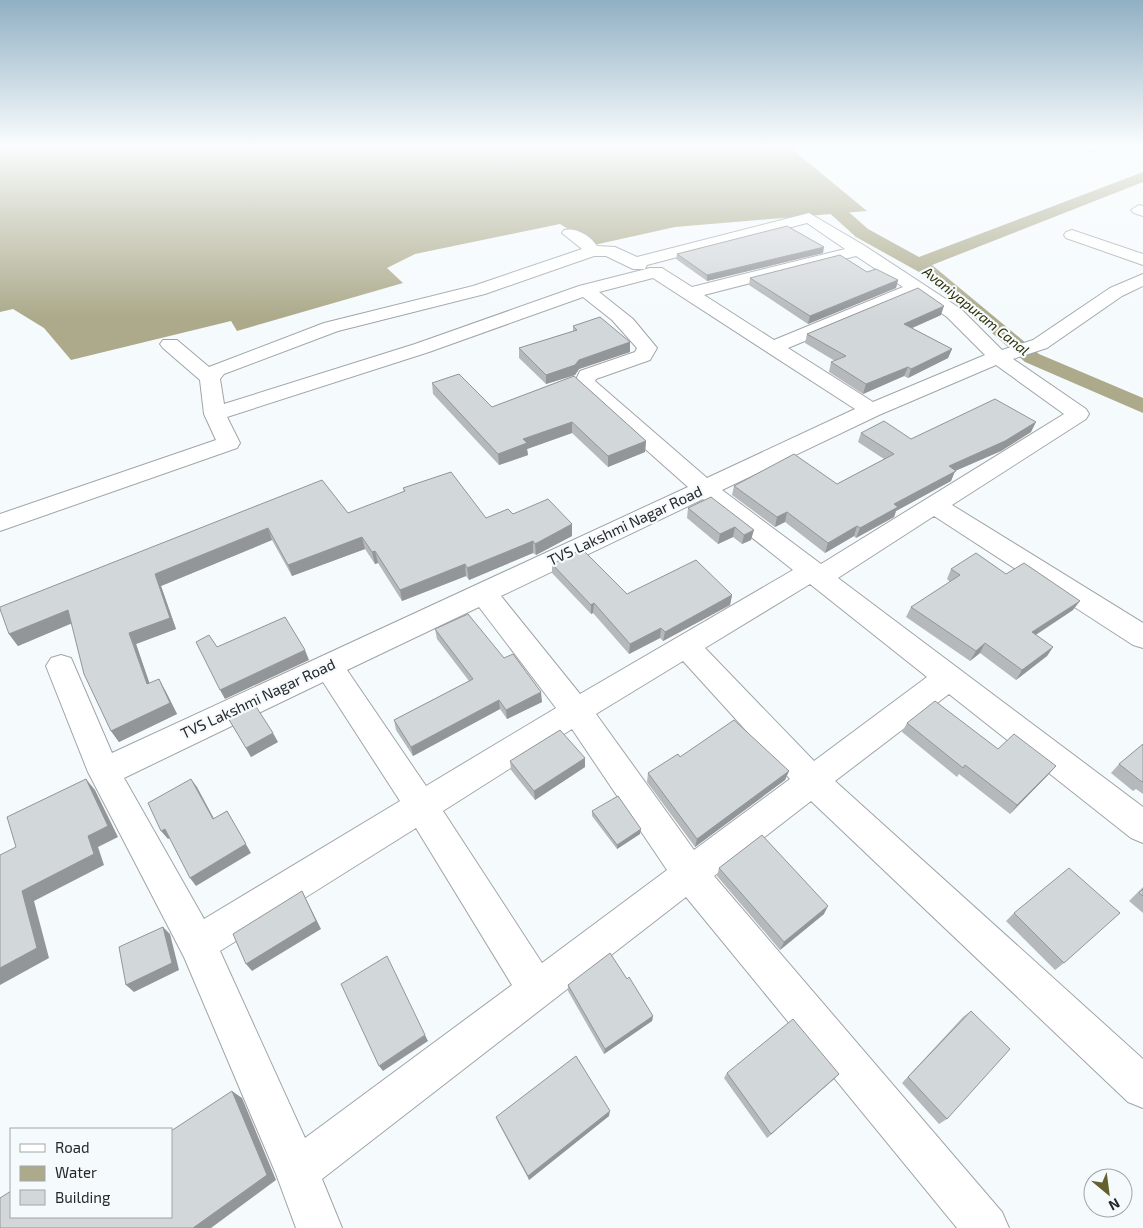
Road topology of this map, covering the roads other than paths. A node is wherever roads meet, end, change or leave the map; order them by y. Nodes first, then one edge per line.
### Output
1 (570, 233) dead end
2 (1072, 235) dead end
3 (592, 250) junction
4 (859, 250) junction
5 (1143, 260) edge
6 (635, 264) junction
7 (656, 272) junction
8 (1143, 279) edge
9 (917, 288) junction
10 (585, 290) junction
11 (689, 293) junction
12 (170, 344) dead end
13 (773, 347) junction
14 (998, 357) junction
15 (210, 378) junction
16 (870, 410) junction
17 (215, 414) junction
18 (704, 489) junction
19 (936, 506) junction
20 (0, 523) edge
21 (816, 574) junction
22 (483, 592) junction
23 (1141, 633) edge
24 (686, 646) junction
25 (61, 666) dead end
26 (328, 666) junction
27 (949, 677) junction
28 (576, 711) junction
29 (104, 772) junction
30 (812, 781) junction
31 (421, 806) junction
32 (1143, 827) edge
33 (690, 874) junction
34 (197, 944) junction
35 (537, 990) junction
36 (1143, 1087) edge
37 (297, 1171) junction
38 (319, 1228) edge
39 (986, 1228) edge

1 - 3 street
2 - 5 street
3 - 6 street
3 - 15 street
4 - 6 street
4 - 9 street
4 - 11 street
6 - 7 street
7 - 10 street
7 - 11 street
8 - 14 street, TVS Lakshmi Nagar Road
9 - 13 street
9 - 14 street
10 - 17 street
10 - 18 street
11 - 13 street
12 - 15 street
13 - 16 street
14 - 16 street, TVS Lakshmi Nagar Road
14 - 19 street
15 - 17 street
16 - 18 street, TVS Lakshmi Nagar Road
17 - 20 street
18 - 21 street
18 - 22 street, TVS Lakshmi Nagar Road
19 - 21 street
19 - 23 street
21 - 24 street
21 - 27 street
22 - 26 street, TVS Lakshmi Nagar Road
22 - 28 street
24 - 28 street
24 - 30 street
25 - 29 street
26 - 29 street, TVS Lakshmi Nagar Road
26 - 31 street
27 - 30 street
27 - 32 street
28 - 31 street
28 - 33 street
29 - 34 street
30 - 33 street
30 - 36 street
31 - 34 street
31 - 35 street
33 - 35 street
33 - 39 street
34 - 37 street
35 - 37 street
37 - 38 street

